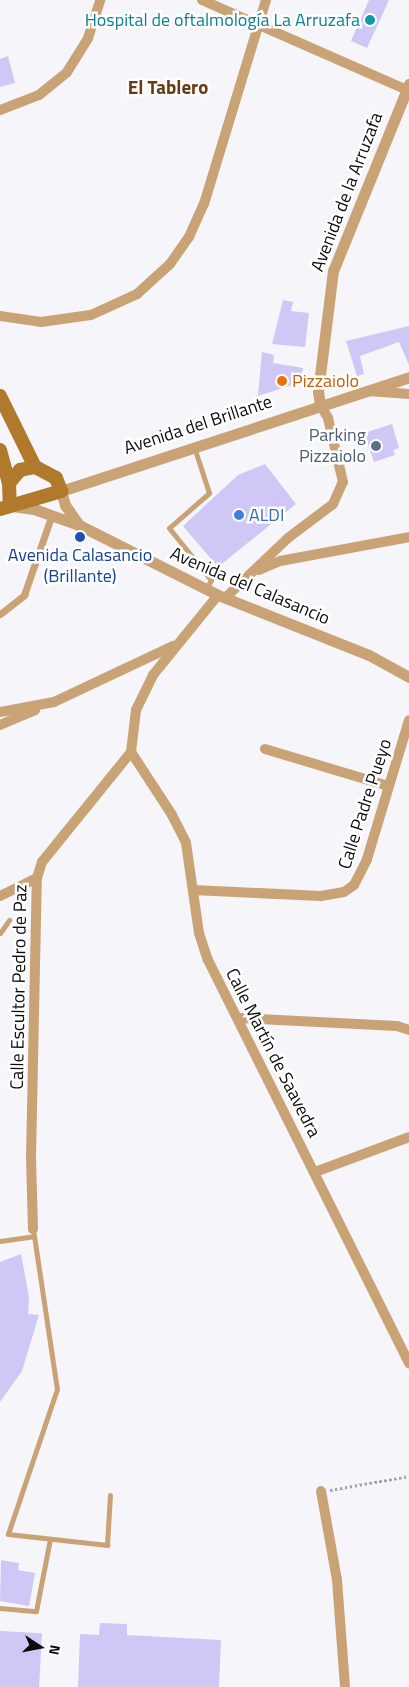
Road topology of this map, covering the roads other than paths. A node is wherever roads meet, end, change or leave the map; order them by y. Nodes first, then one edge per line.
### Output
1 (100, 0) edge
2 (202, 0) edge
3 (266, 0) edge
4 (258, 24) junction
5 (408, 87) edge
6 (0, 110) edge
7 (0, 316) edge
8 (409, 377) edge
9 (365, 391) junction
10 (409, 394) edge
11 (0, 396) edge
12 (320, 404) junction
13 (194, 446) junction
14 (0, 450) edge
15 (35, 467) junction
16 (4, 482) edge
17 (61, 491) junction
18 (5, 508) edge
19 (51, 517) junction
20 (79, 525) junction
21 (409, 537) edge
22 (255, 572) junction
23 (206, 589) junction
24 (222, 596) junction
25 (0, 614) edge
26 (176, 644) junction
27 (409, 678) edge
28 (54, 702) junction
29 (0, 712) edge
30 (409, 720) edge
31 (0, 725) edge
32 (265, 749) dead end
33 (132, 752) junction
34 (388, 786) junction
35 (37, 878) junction
36 (193, 890) junction
37 (0, 896) edge
38 (9, 920) dead end
39 (0, 933) edge
40 (239, 1018) junction
41 (409, 1030) edge
42 (409, 1137) edge
43 (315, 1172) junction
44 (33, 1232) junction
45 (0, 1235) edge
46 (10, 1239) junction
47 (0, 1240) edge
48 (408, 1362) edge
49 (321, 1492) road end
50 (110, 1495) dead end
51 (0, 1532) edge
52 (8, 1534) junction
53 (50, 1539) junction
54 (0, 1608) edge
55 (345, 1687) edge

1 - 6 street
2 - 4 street
3 - 4 street
4 - 5 street
4 - 7 street
5 - 12 street, Avenida de la Arruzafa
8 - 9 street, Avenida del Brillante
9 - 10 street
9 - 12 street, Avenida del Brillante
11 - 15 main road
12 - 13 street, Avenida del Brillante
12 - 22 street
13 - 17 street, Avenida del Brillante
13 - 23 lane
14 - 16 main road
15 - 16 main road
15 - 17 main road
16 - 18 main road
17 - 18 main road, Avenida del Brillante
17 - 20 street, Avenida del Calasancio
18 - 19 street, Avenida del Calasancio
19 - 20 street, Avenida del Calasancio
19 - 25 street
20 - 23 street, Avenida del Calasancio
21 - 22 street
22 - 24 street
23 - 24 street, Avenida del Calasancio
24 - 26 street
24 - 27 street, Avenida del Calasancio
26 - 28 street
26 - 33 street
28 - 29 street
28 - 31 street
30 - 34 street, Calle Padre Pueyo
32 - 34 street
33 - 35 street, Calle Escultor Pedro de Paz
33 - 36 street, Calle Martín de Saavedra
34 - 36 street, Calle Padre Pueyo
35 - 37 street
35 - 44 street, Calle Escultor Pedro de Paz
36 - 40 street, Calle Martín de Saavedra
38 - 39 lane
40 - 41 street
40 - 43 street, Calle Martín de Saavedra
42 - 43 street
43 - 48 street, Calle Martín de Saavedra
44 - 46 lane
44 - 52 lane
45 - 46 lane
46 - 47 lane
49 - 55 street
50 - 53 lane
51 - 52 lane
52 - 53 lane
53 - 54 lane

